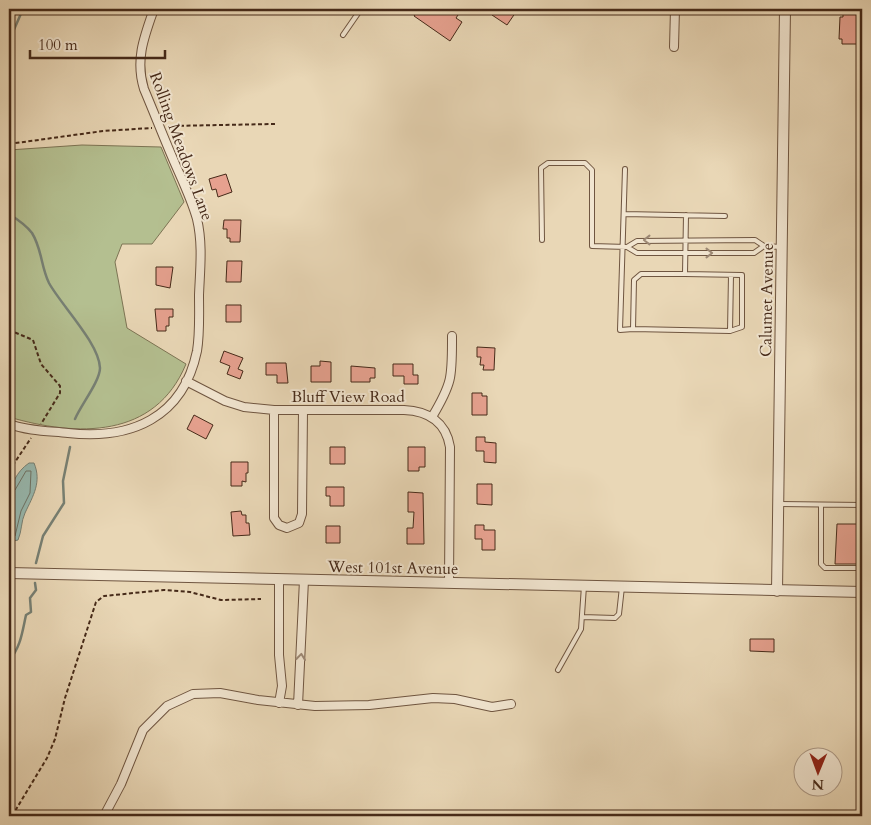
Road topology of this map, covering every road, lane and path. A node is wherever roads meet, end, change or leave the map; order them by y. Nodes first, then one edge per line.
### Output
1 (154, 9) edge
2 (361, 9) edge
3 (675, 9) edge
4 (785, 9) edge
5 (343, 35) dead end
6 (674, 47) dead end
7 (275, 124) dead end
8 (160, 127) junction
9 (9, 144) edge
10 (625, 168) dead end
11 (624, 214) junction
12 (686, 215) junction
13 (725, 216) dead end
14 (542, 240) dead end
15 (686, 240) junction
16 (764, 246) junction
17 (625, 247) junction
18 (782, 247) junction
19 (686, 253) junction
20 (686, 274) junction
21 (730, 275) junction
22 (9, 330) edge
23 (633, 330) junction
24 (730, 331) junction
25 (452, 336) dead end
26 (186, 381) junction
27 (274, 410) junction
28 (304, 410) junction
29 (432, 417) junction
30 (9, 424) edge
31 (37, 430) junction
32 (9, 471) edge
33 (778, 504) junction
34 (862, 504) edge
35 (821, 505) junction
36 (862, 568) edge
37 (9, 573) edge
38 (279, 579) junction
39 (304, 580) junction
40 (449, 583) junction
41 (584, 586) junction
42 (622, 588) junction
43 (777, 591) junction
44 (862, 592) edge
45 (261, 598) dead end
46 (582, 617) junction
47 (558, 670) dead end
48 (279, 703) junction
49 (511, 704) dead end
50 (298, 705) junction
51 (12, 816) edge
52 (104, 816) edge

1 - 8 street, Rolling Meadows Lane
2 - 5 lane
3 - 6 street
4 - 18 street, Calumet Avenue
7 - 8 path
8 - 9 path
8 - 26 street, Rolling Meadows Lane
10 - 11 lane
11 - 12 lane
11 - 17 lane
12 - 13 lane
12 - 15 lane
14 - 17 lane
15 - 16 lane
15 -> 17 lane
15 - 19 lane
16 - 18 lane
19 -> 16 lane
17 - 19 lane
17 - 23 lane
18 - 33 street, Calumet Avenue
19 - 20 lane
20 - 21 lane
20 - 23 lane
21 - 24 lane
21 - 24 lane
22 - 31 path
23 - 24 lane
25 - 29 street
26 - 27 street, Bluff View Road
26 - 31 street, Rolling Meadows Lane
27 - 28 street, Bluff View Road
27 - 28 street
28 - 29 street, Bluff View Road
29 - 40 street
30 - 31 street, Rolling Meadows Lane
31 - 32 path
33 - 35 lane
33 - 43 street, Calumet Avenue
34 - 35 lane
35 - 36 lane
37 - 38 street, West 101st Avenue
38 - 39 street, West 101st Avenue
38 - 48 street
39 - 40 street, West 101st Avenue
50 -> 39 street
40 - 41 street, West 101st Avenue
41 - 42 street, West 101st Avenue
41 - 46 lane
42 - 43 street, West 101st Avenue
42 - 46 lane
43 - 44 street, West 101st Avenue
45 - 51 path
46 - 47 lane
48 - 50 street
48 - 52 street
49 - 50 street

